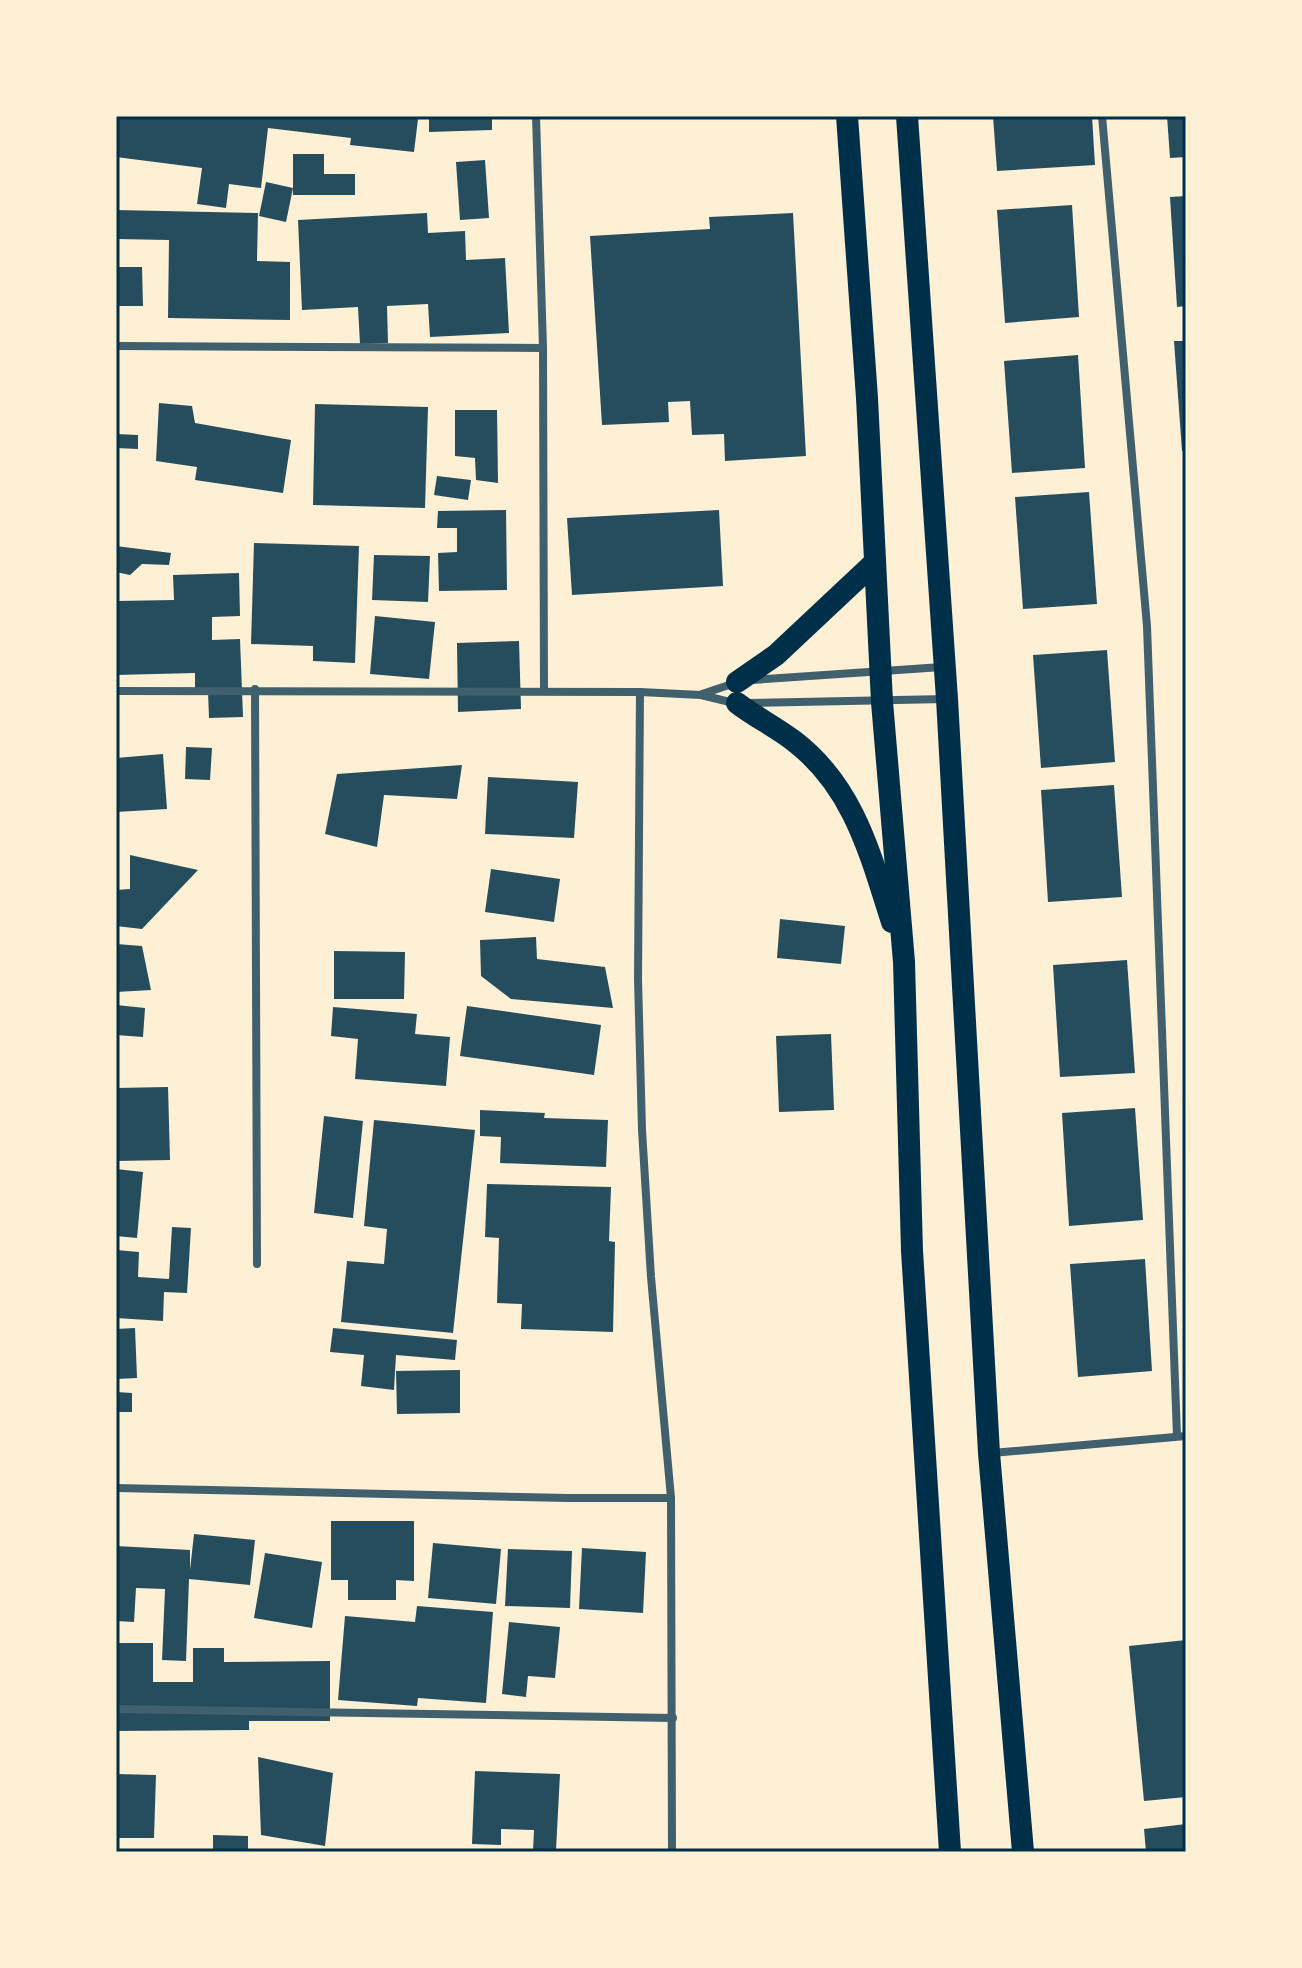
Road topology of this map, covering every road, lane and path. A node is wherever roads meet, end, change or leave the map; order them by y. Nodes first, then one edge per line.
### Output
1 (536, 116) edge
2 (847, 116) edge
3 (907, 116) edge
4 (1102, 116) edge
5 (116, 346) edge
6 (543, 348) junction
7 (874, 563) junction
8 (944, 667) junction
9 (880, 672) junction
10 (255, 689) junction
11 (116, 691) edge
12 (544, 691) junction
13 (640, 692) junction
14 (737, 692) junction
15 (701, 695) junction
16 (947, 699) junction
17 (882, 702) junction
18 (904, 962) junction
19 (257, 1264) dead end
20 (1181, 1436) edge
21 (989, 1453) junction
22 (116, 1488) edge
23 (671, 1498) junction
24 (116, 1709) edge
25 (673, 1718) junction
26 (672, 1852) edge
27 (950, 1852) edge
28 (1023, 1852) edge

1 - 6 street
2 - 7 highway
3 - 8 highway
4 - 20 street
5 - 6 street
6 - 12 street
7 - 9 highway
7 - 14 highway
8 - 9 street
8 - 16 highway
9 - 14 street
9 - 17 highway
10 - 11 street
10 - 12 street
10 - 19 street
12 - 13 street
13 - 15 street
13 - 23 street
14 - 15 street
14 - 15 street
14 - 17 street
14 - 18 highway
16 - 17 street
16 - 21 highway
17 - 18 highway
18 - 27 highway
20 - 21 street
21 - 28 highway
22 - 23 street
23 - 25 street
24 - 25 street
25 - 26 street

